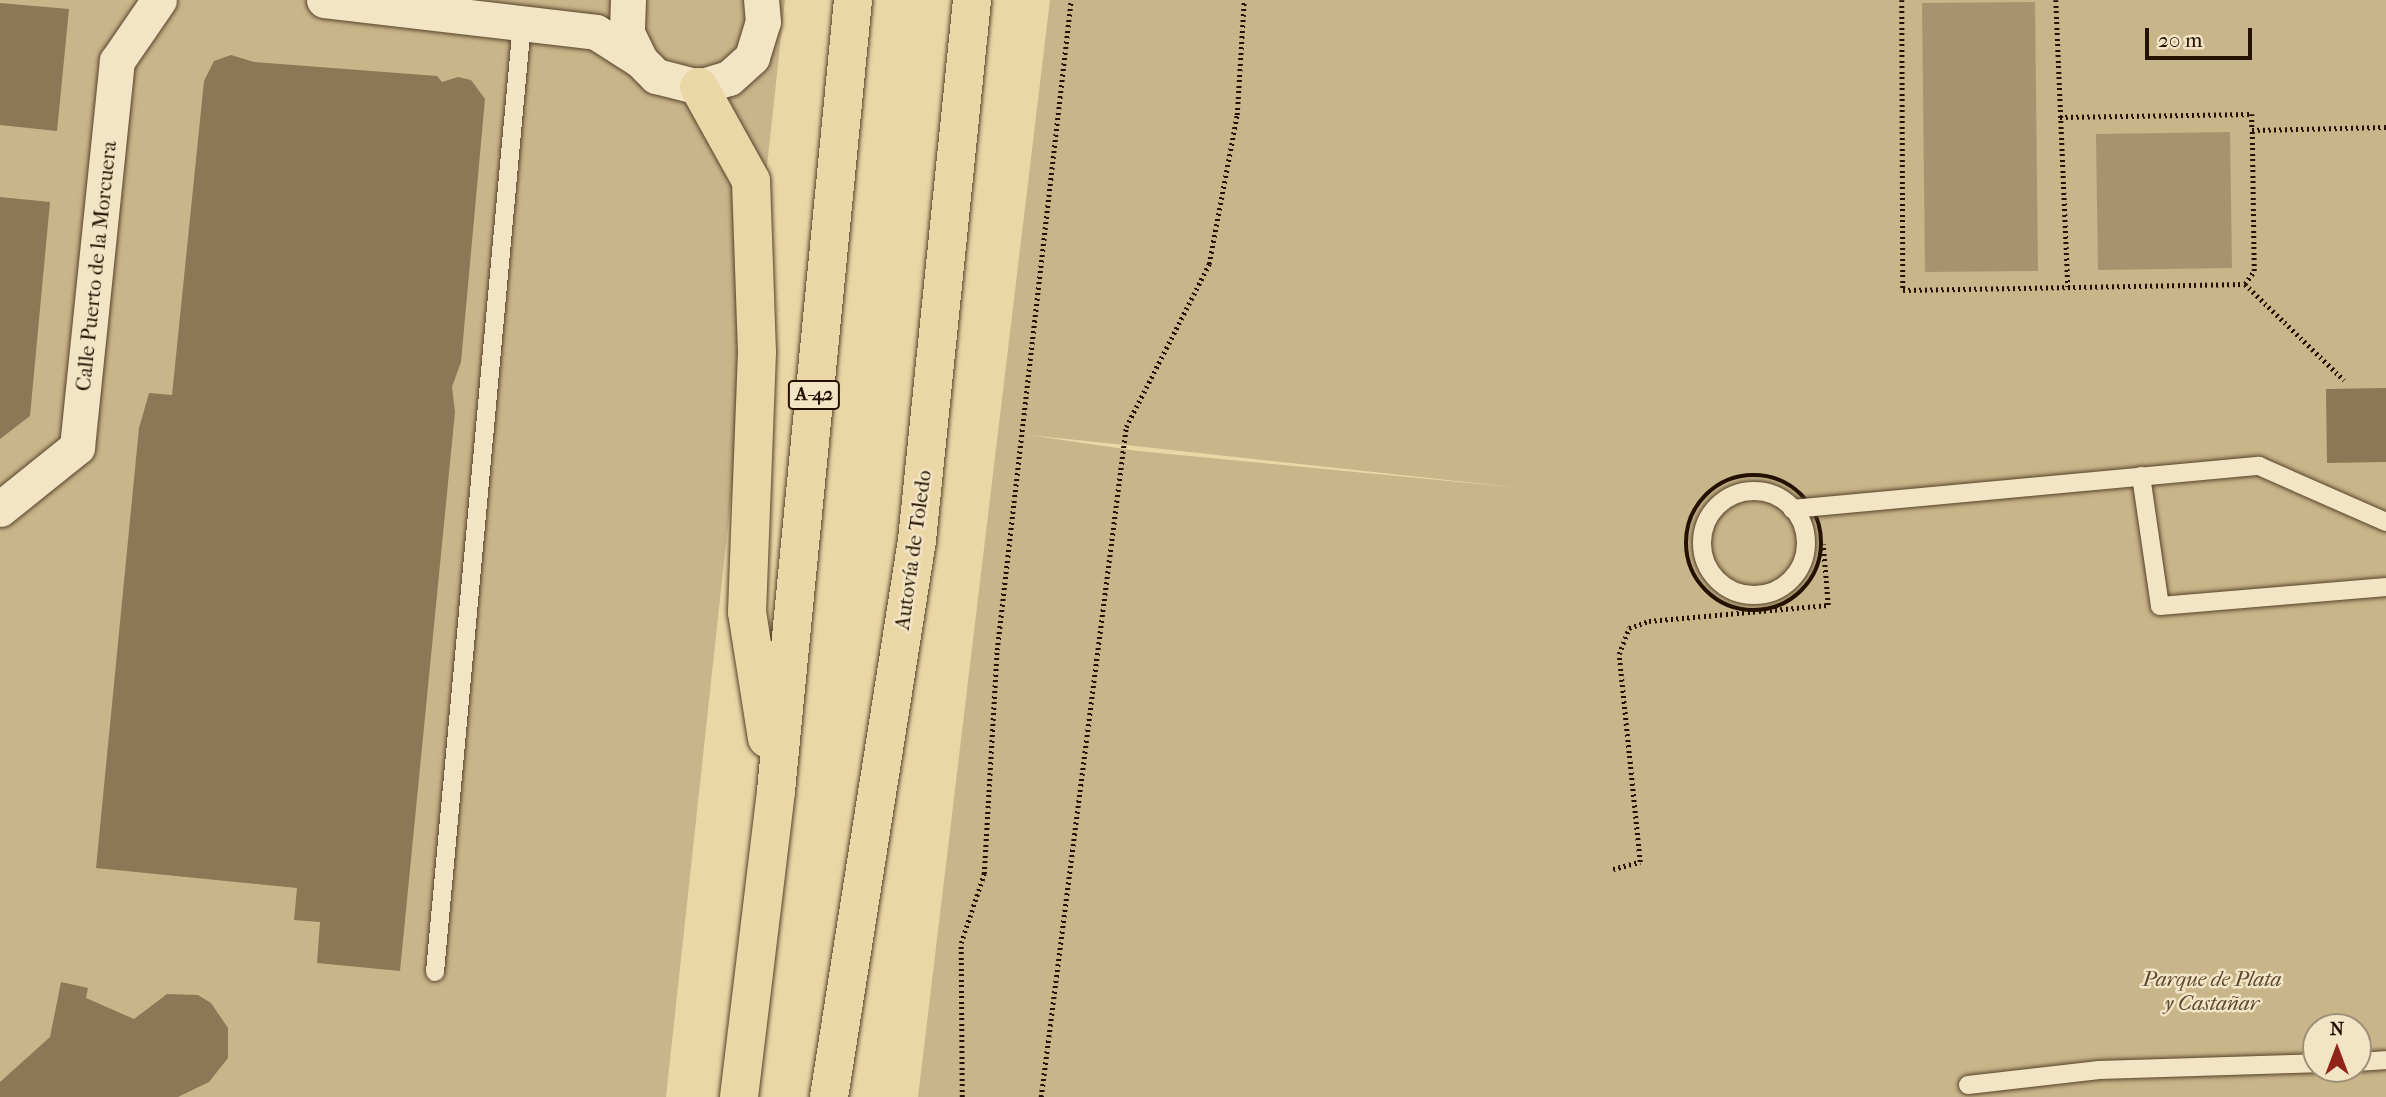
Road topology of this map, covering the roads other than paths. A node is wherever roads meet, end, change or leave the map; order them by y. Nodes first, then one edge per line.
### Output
1 (159, 0) edge
2 (324, 0) edge
3 (628, 0) edge
4 (761, 0) edge
5 (853, 0) edge
6 (972, 0) edge
7 (522, 23) junction
8 (640, 60) junction
9 (699, 87) junction
10 (2141, 476) junction
11 (0, 509) edge
12 (1792, 509) junction
13 (2386, 522) edge
14 (2386, 587) edge
15 (776, 791) junction
16 (435, 972) dead end
17 (2302, 1063) edge
18 (1968, 1085) dead end
19 (739, 1097) edge
20 (829, 1097) edge

1 - 11 street, Calle Puerto de la Morcuera
2 - 7 street
3 - 8 street
4 - 9 street
5 - 15 highway, A-42
6 - 20 highway, Autovía de Toledo
7 - 8 street
7 - 16 lane
8 - 9 street
9 - 15 highway
10 - 12 lane
10 - 13 lane
10 - 14 lane
12 - 12 lane
15 - 19 highway, A-42
17 - 18 lane

